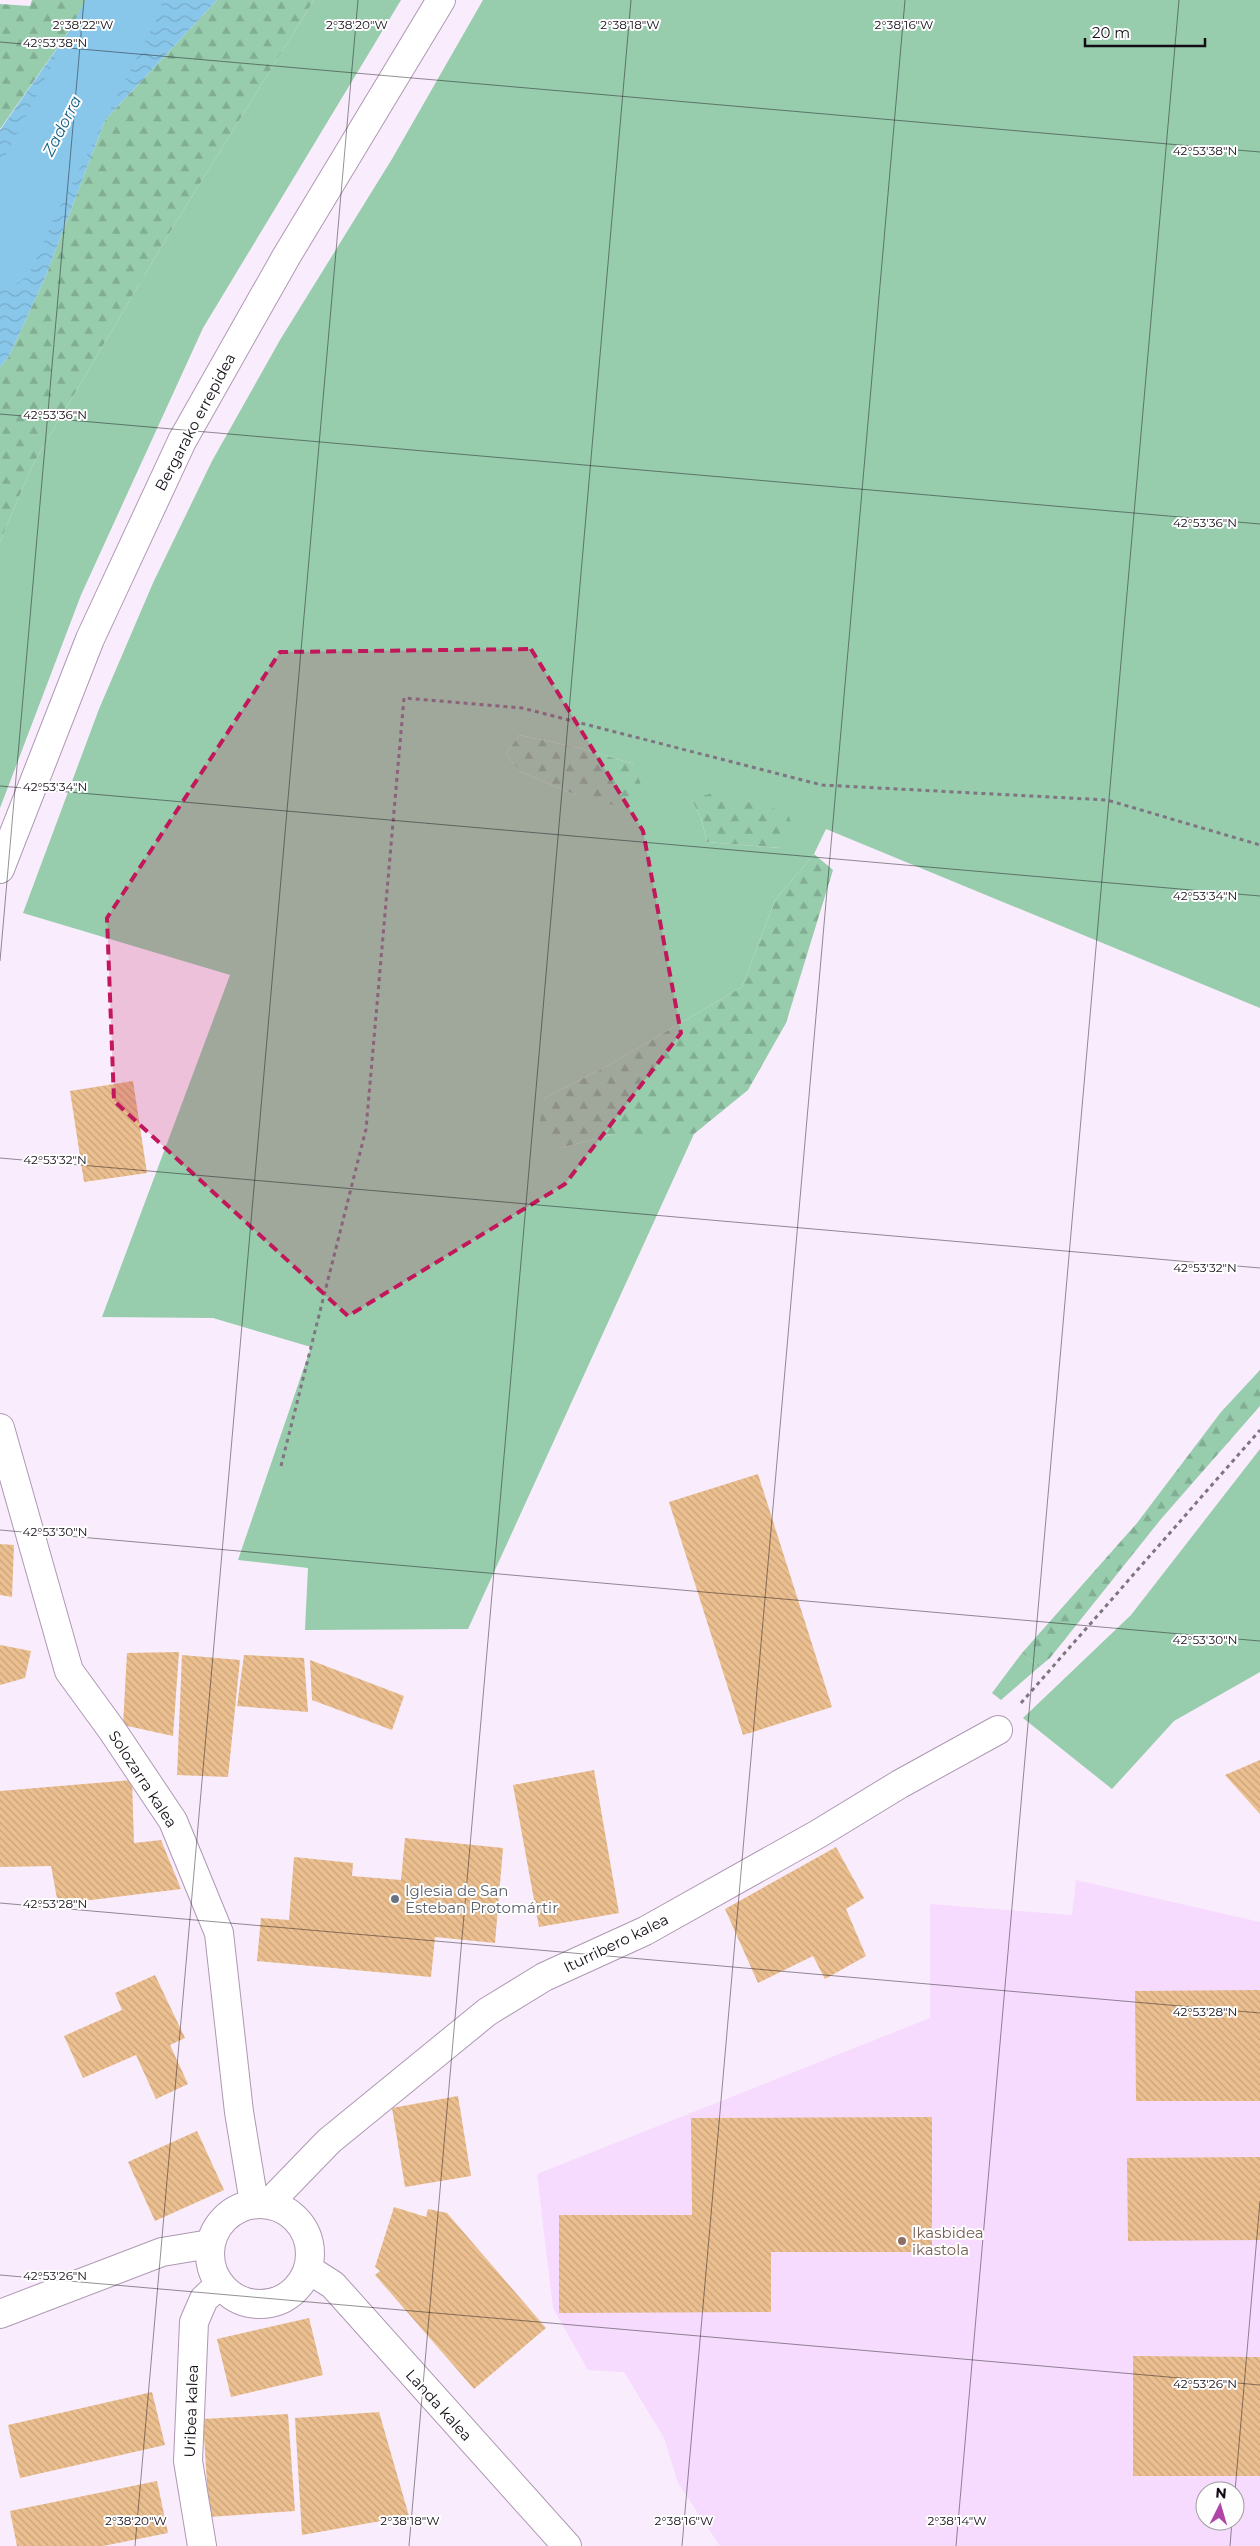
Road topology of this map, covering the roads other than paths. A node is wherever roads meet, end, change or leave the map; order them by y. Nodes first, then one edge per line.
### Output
1 (441, 0) edge
2 (0, 869) edge
3 (0, 1428) edge
4 (998, 1730) road end
5 (261, 2203) junction
6 (210, 2244) junction
7 (308, 2269) junction
8 (220, 2284) junction
9 (0, 2314) edge
10 (202, 2546) edge
11 (567, 2546) edge

1 - 2 street, Bergarako errepidea
3 - 5 street, Solozarra kalea
4 - 5 street, Iturribero kalea
5 - 6 street
5 - 7 street
6 - 8 street
6 - 9 street
7 - 8 street
7 - 11 street, Landa kalea
8 - 10 street, Uribea kalea

